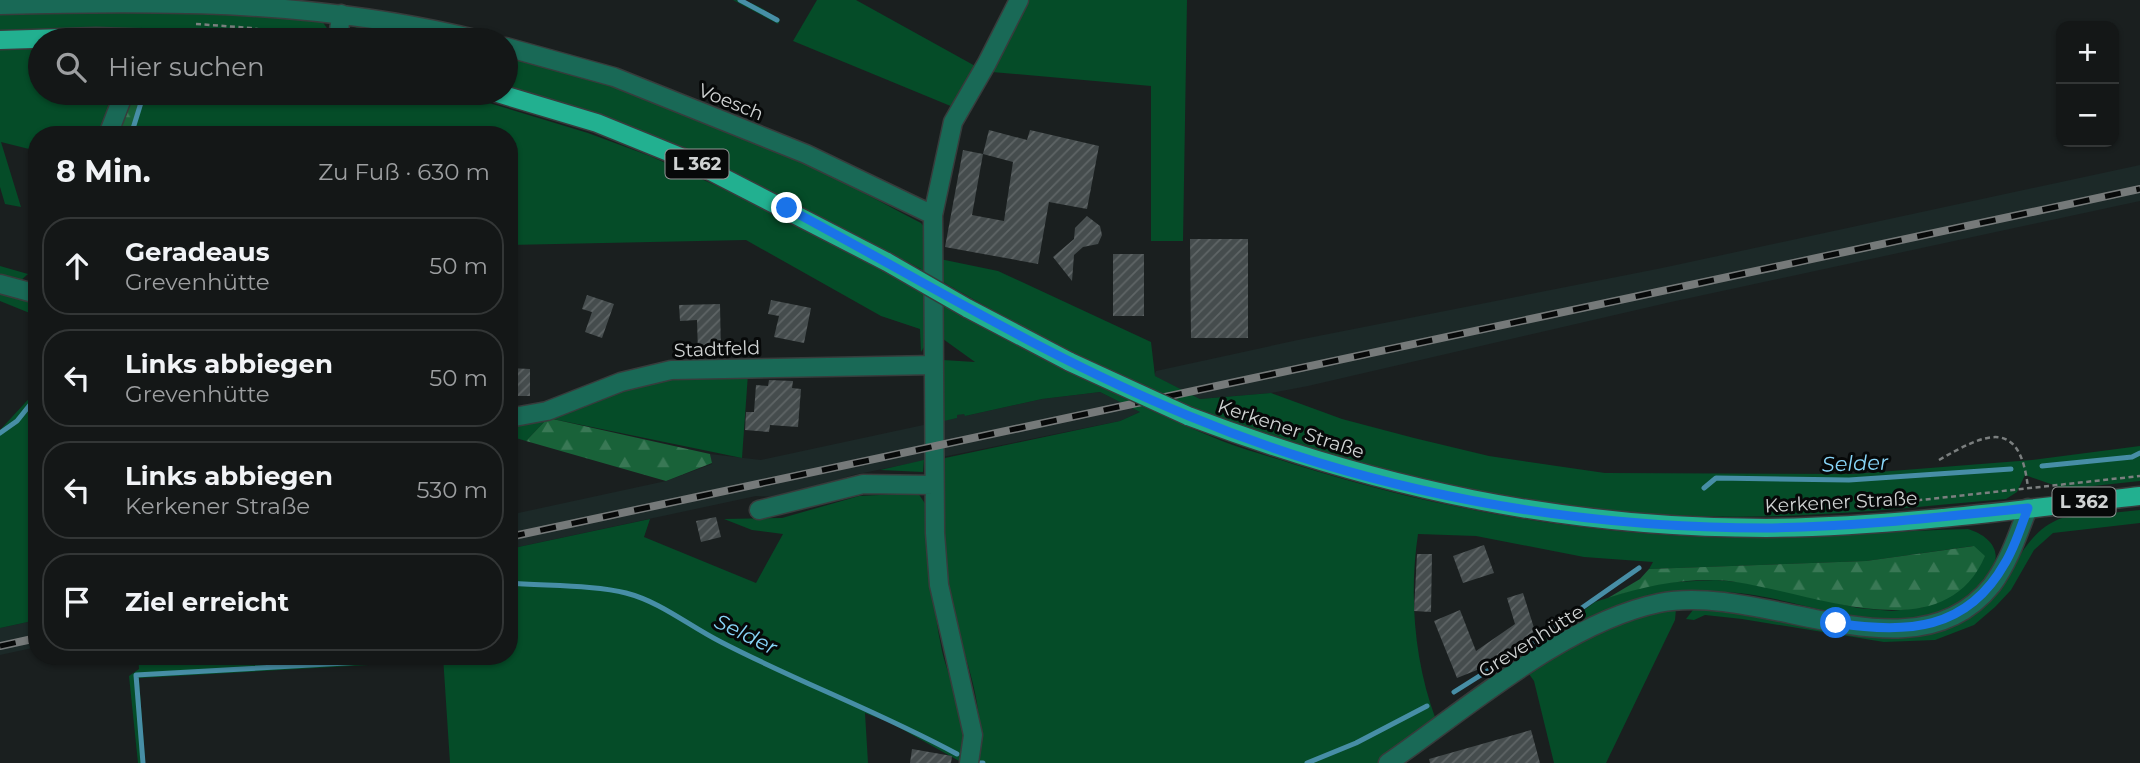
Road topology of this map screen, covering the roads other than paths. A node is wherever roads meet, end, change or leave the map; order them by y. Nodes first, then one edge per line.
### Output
1 (1019, 0) edge
2 (161, 1) edge
3 (0, 5) edge
4 (341, 14) junction
5 (339, 28) edge
6 (435, 28) edge
7 (28, 39) edge
8 (0, 40) edge
9 (518, 50) edge
10 (518, 99) edge
11 (119, 105) edge
12 (111, 126) edge
13 (933, 215) junction
14 (0, 284) edge
15 (28, 292) edge
16 (934, 365) junction
17 (518, 416) edge
18 (933, 485) junction
19 (2140, 496) edge
20 (2028, 508) junction
21 (759, 510) dead end
22 (968, 763) edge
23 (1388, 763) edge

1 - 13 street
2 - 3 street
2 - 4 street
4 - 5 street
4 - 6 street
7 - 8 main road
9 - 13 street, Voesch
10 - 20 main road, Kerkener Straße / L 362, bridge
11 - 12 street
13 - 16 street
14 - 15 street
16 - 17 street, Stadtfeld
16 - 18 street
18 - 21 street
18 - 22 street
19 - 20 main road, Kerkener Straße / L 362
20 - 23 street, Grevenhütte

